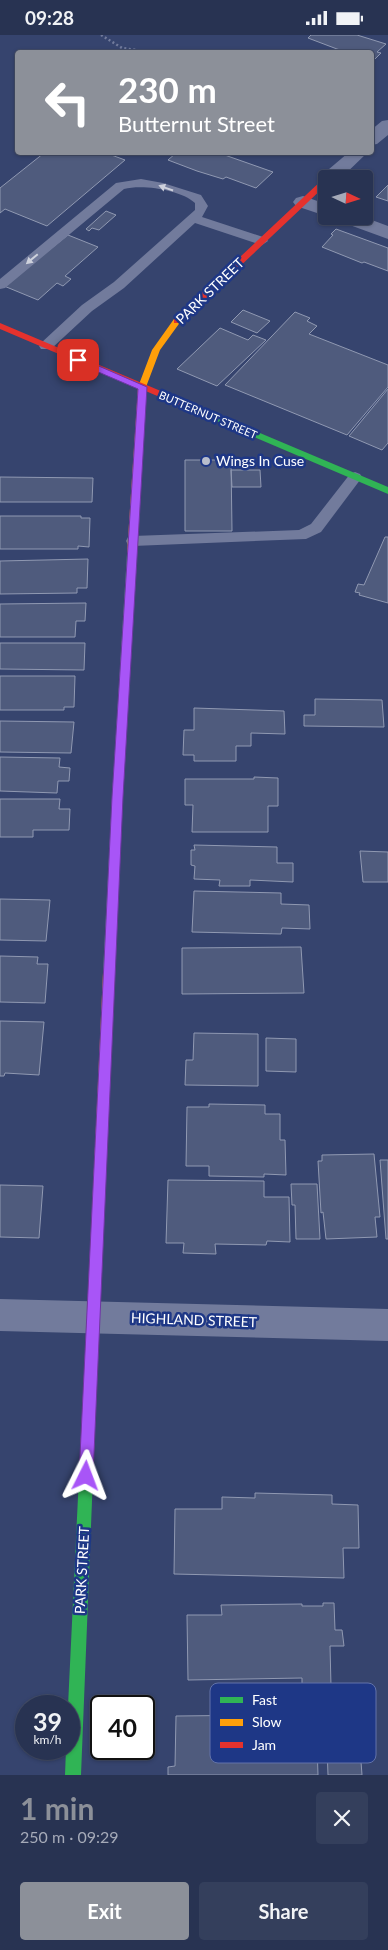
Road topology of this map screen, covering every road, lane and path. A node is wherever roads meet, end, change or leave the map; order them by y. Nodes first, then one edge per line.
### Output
1 (101, 35) edge
2 (133, 50) edge
3 (388, 125) edge
4 (374, 137) edge
5 (356, 155) edge
6 (338, 170) edge
7 (318, 188) edge
8 (303, 202) junction
9 (318, 207) edge
10 (197, 215) junction
11 (367, 225) edge
12 (388, 233) edge
13 (262, 241) junction
14 (0, 285) edge
15 (0, 326) edge
16 (46, 346) junction
17 (142, 387) junction
18 (355, 477) junction
19 (388, 491) edge
20 (133, 541) junction
21 (0, 1315) edge
22 (94, 1317) junction
23 (388, 1325) edge
24 (73, 1775) edge

1 - 2 path
3 - 4 street
5 - 6 street, PARK STREET
7 - 8 street, PARK STREET
8 - 9 street
8 - 13 street, PARK STREET
10 - 13 lane
10 -> 14 lane
10 - 16 lane
11 - 12 street
13 - 17 street, PARK STREET
15 - 16 street, BUTTERNUT STREET
16 - 17 street, BUTTERNUT STREET
17 - 18 street, BUTTERNUT STREET
17 - 20 street, PARK STREET
18 - 19 street, BUTTERNUT STREET
18 - 20 lane
20 - 22 street, PARK STREET
21 - 22 street, HIGHLAND STREET
22 - 23 street, HIGHLAND STREET
22 - 24 street, PARK STREET

